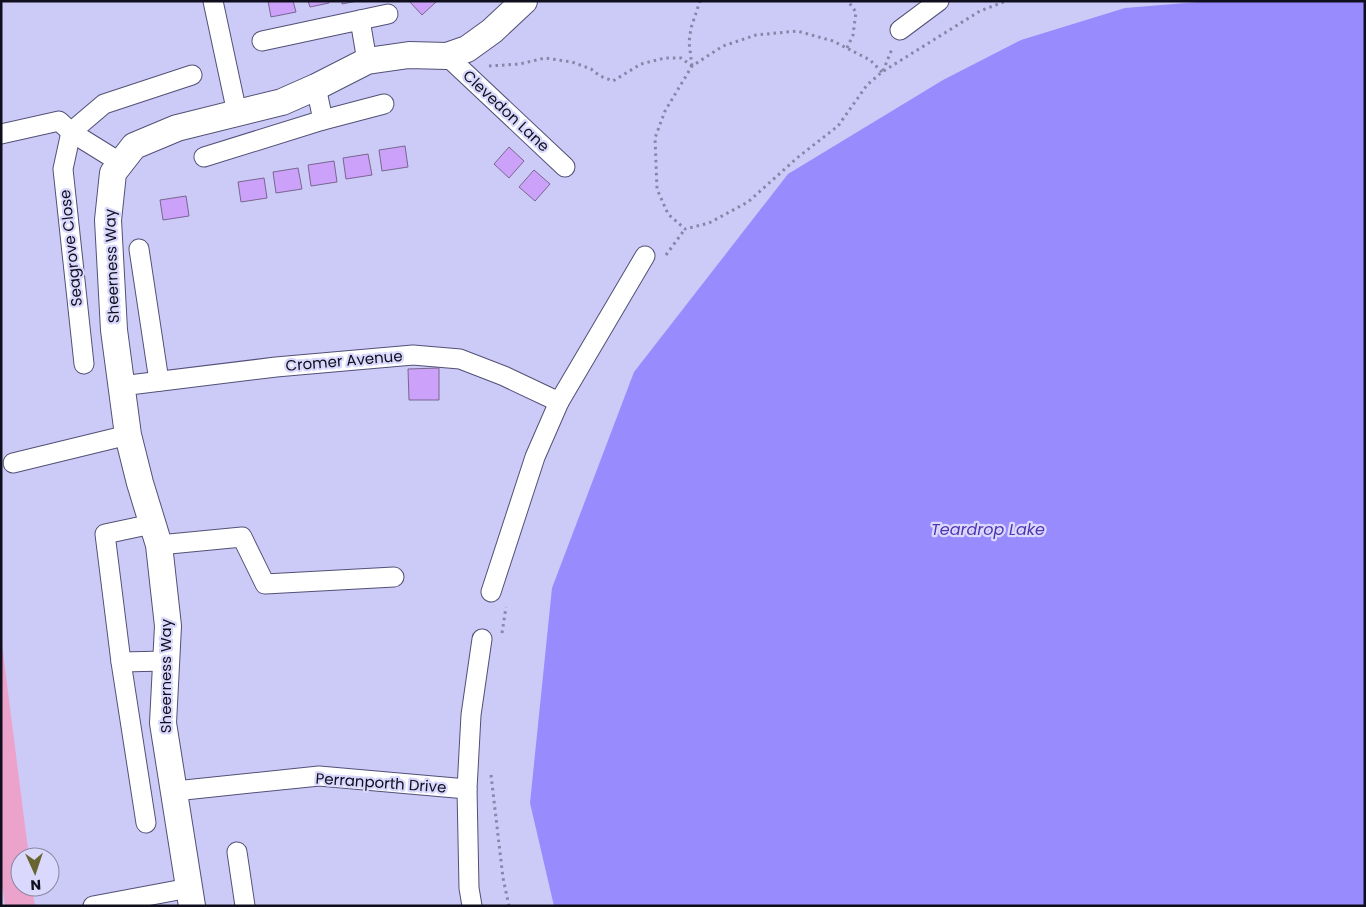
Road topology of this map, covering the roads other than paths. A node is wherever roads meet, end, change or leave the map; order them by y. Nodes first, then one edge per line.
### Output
1 (213, 1) edge
2 (524, 1) edge
3 (939, 1) edge
4 (388, 14) dead end
5 (360, 20) junction
6 (900, 30) dead end
7 (262, 42) dead end
8 (457, 52) junction
9 (367, 61) junction
10 (192, 75) dead end
11 (316, 87) junction
12 (384, 104) dead end
13 (237, 113) junction
14 (323, 120) junction
15 (71, 132) junction
16 (1, 134) edge
17 (204, 157) dead end
18 (121, 163) junction
19 (565, 167) dead end
20 (140, 249) dead end
21 (654, 259) road end
22 (84, 364) dead end
23 (159, 381) junction
24 (122, 386) junction
25 (559, 402) junction
26 (128, 435) junction
27 (14, 463) dead end
28 (155, 535) junction
29 (394, 577) dead end
30 (499, 597) road end
31 (492, 640) road end
32 (121, 662) junction
33 (166, 662) junction
34 (467, 789) junction
35 (174, 791) junction
36 (146, 823) dead end
37 (237, 852) dead end
38 (190, 897) edge
39 (93, 906) edge
40 (245, 906) edge
41 (472, 906) edge

1 - 13 street
2 - 8 street
3 - 6 street
4 - 5 street
5 - 7 street
5 - 9 street
8 - 9 street, Sheerness Way
8 - 19 street, Clevedon Lane
9 - 11 street, Sheerness Way
10 - 15 street
11 - 13 street, Sheerness Way
11 - 14 street
12 - 14 street
13 - 18 street, Sheerness Way
14 - 17 street
15 - 16 street
15 - 18 street
15 - 22 street, Seagrove Close
18 - 24 street, Sheerness Way
20 - 23 street, Sheerness Way
21 - 25 street
23 - 24 street, Cromer Avenue
23 - 25 street, Cromer Avenue
24 - 26 street, Sheerness Way
25 - 30 street
26 - 27 street
26 - 28 street, Sheerness Way
28 - 29 street
28 - 32 street
28 - 33 street, Sheerness Way
31 - 34 street, Perranporth Drive
32 - 33 street
32 - 36 street
33 - 35 street, Sheerness Way
34 - 35 street, Perranporth Drive
34 - 41 street, Perranporth Drive
35 - 38 street, Sheerness Way
37 - 40 street
38 - 39 street, Sheerness Way

